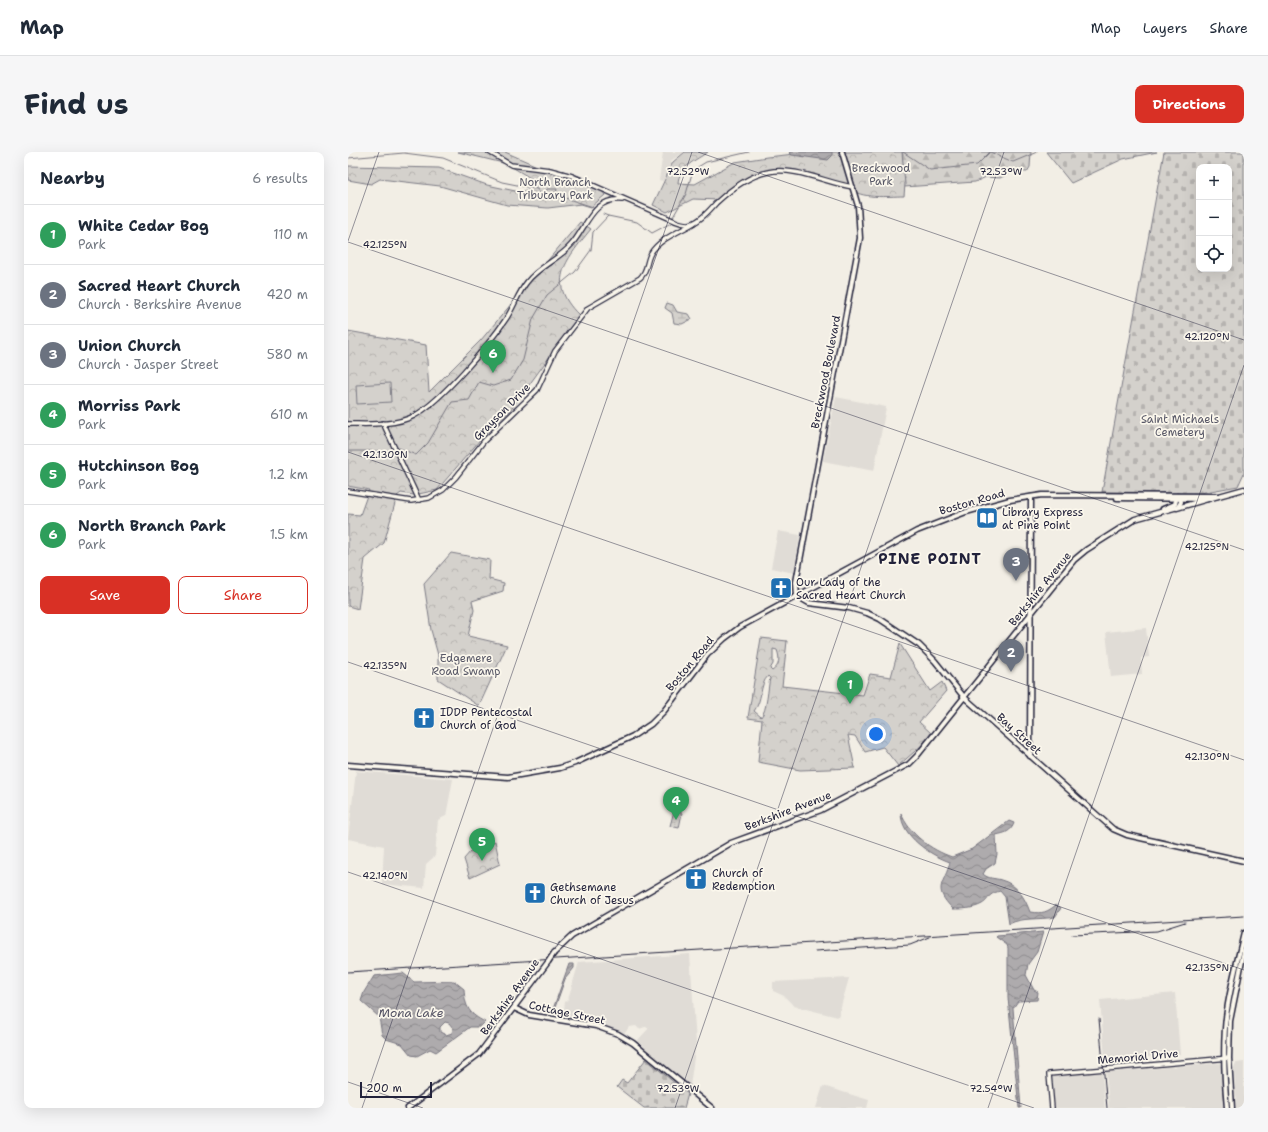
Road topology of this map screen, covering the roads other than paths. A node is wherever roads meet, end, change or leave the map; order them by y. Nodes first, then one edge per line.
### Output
1 (489, 152) edge
2 (842, 152) edge
3 (853, 187) junction
4 (610, 192) junction
5 (610, 200) junction
6 (628, 201) junction
7 (675, 221) junction
8 (694, 223) junction
9 (684, 229) junction
10 (383, 423) junction
11 (348, 424) edge
12 (1244, 489) edge
13 (348, 491) edge
14 (1217, 496) junction
15 (1031, 497) junction
16 (1179, 498) junction
17 (419, 500) junction
18 (1208, 500) junction
19 (1175, 508) junction
20 (1157, 512) junction
21 (797, 596) junction
22 (1031, 613) junction
23 (964, 697) junction
24 (1030, 756) junction
25 (348, 765) edge
26 (1244, 861) edge
27 (1244, 933) edge
28 (1244, 951) edge
29 (514, 1008) junction
30 (1227, 1058) junction
31 (408, 1108) edge
32 (712, 1108) edge
33 (1052, 1108) edge
34 (1228, 1108) edge
35 (1232, 1108) edge

1 - 4 street
2 - 3 main road, Breckwood Boulevard
3 - 8 street, Grayson Drive
3 - 21 main road, Breckwood Boulevard
4 - 5 street
4 - 6 street
5 - 6 street
5 - 10 street
6 - 7 street
7 - 8 street
7 - 9 street
8 - 9 street, Grayson Drive
9 - 17 street, Grayson Drive
10 - 11 street
10 - 17 street
12 - 14 main road
13 - 17 street, Grayson Drive
14 - 16 main road
14 - 18 main road
15 - 16 main road, Boston Road
15 - 21 main road, Boston Road
15 - 22 main road
16 - 18 main road
16 - 19 main road
16 - 20 main road, Berkshire Avenue
18 - 19 main road, Berkshire Avenue
19 - 20 main road, Berkshire Avenue
20 - 22 main road, Berkshire Avenue
21 - 23 main road, Bay Street
21 - 25 main road, Boston Road
22 - 23 main road, Berkshire Avenue
22 - 24 main road
23 - 24 main road, Bay Street
23 - 29 main road, Berkshire Avenue, bridge
24 - 26 main road, Bay Street
27 - 30 main road
28 - 30 main road
29 - 31 main road, Berkshire Avenue
29 - 32 main road, Cottage Street
30 - 33 street, Memorial Drive
30 - 34 main road
30 - 35 main road

